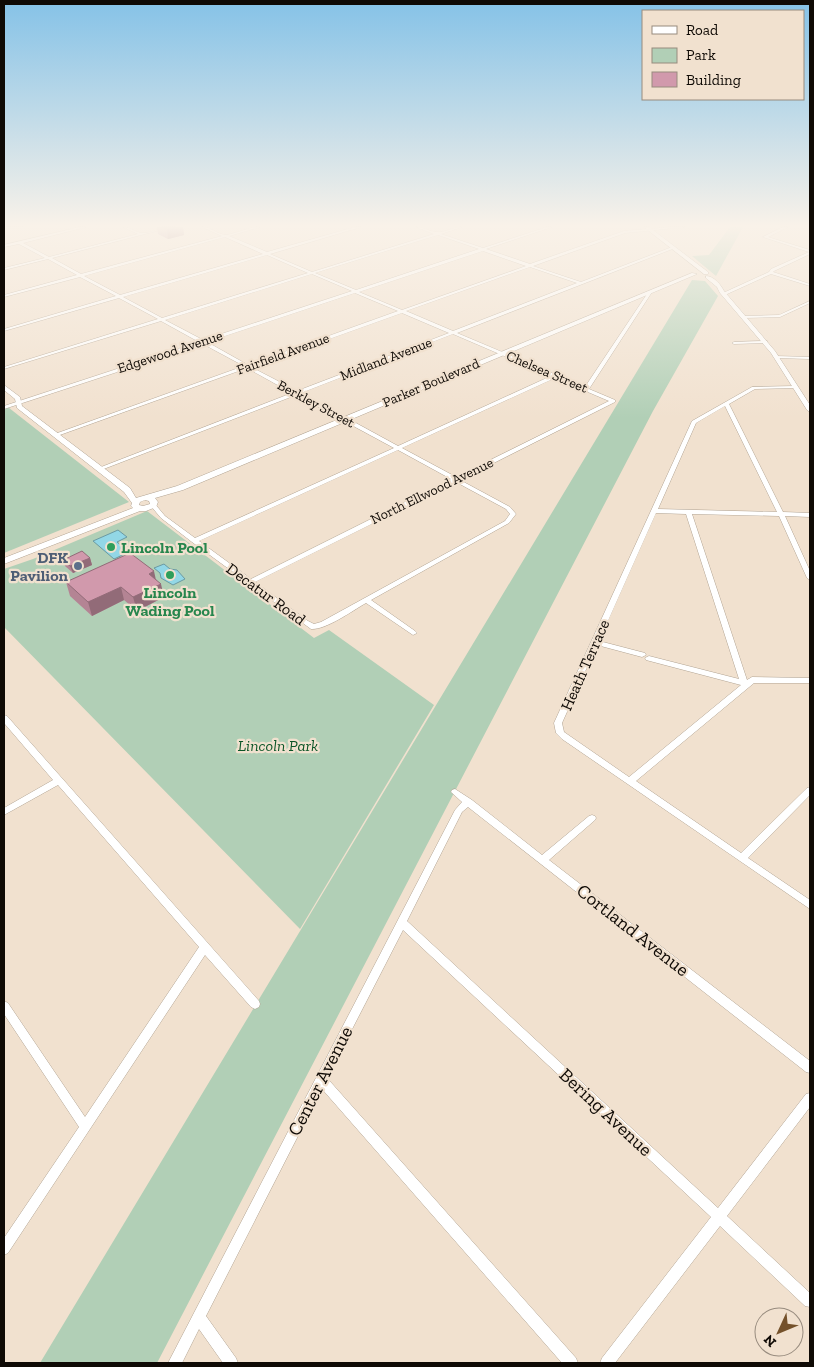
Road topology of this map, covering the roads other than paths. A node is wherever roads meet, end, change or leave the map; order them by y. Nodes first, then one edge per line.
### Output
1 (23, 291) edge
2 (108, 291) edge
3 (136, 291) edge
4 (254, 291) edge
5 (356, 291) joint
6 (460, 291) edge
7 (560, 291) edge
8 (653, 291) edge
9 (722, 291) edge
10 (650, 292) junction
11 (4, 296) edge
12 (118, 296) junction
13 (810, 302) edge
14 (403, 311) junction
15 (744, 317) junction
16 (161, 319) junction
17 (4, 330) edge
18 (453, 333) junction
19 (202, 342) junction
20 (765, 342) junction
21 (734, 343) dead end
22 (502, 353) junction
23 (777, 357) junction
24 (810, 358) edge
25 (247, 367) junction
26 (4, 368) edge
27 (556, 376) junction
28 (4, 387) edge
29 (796, 388) junction
30 (586, 389) junction
31 (296, 393) junction
32 (613, 401) joint
33 (19, 403) junction
34 (726, 403) junction
35 (809, 407) edge
36 (4, 408) edge
37 (344, 419) junction
38 (55, 436) junction
39 (398, 448) junction
40 (99, 469) junction
41 (456, 479) junction
42 (127, 490) junction
43 (150, 501) junction
44 (138, 505) junction
45 (654, 511) junction
46 (688, 512) junction
47 (781, 515) junction
48 (810, 516) edge
49 (163, 517) junction
50 (194, 541) junction
51 (4, 561) edge
52 (810, 578) edge
53 (250, 582) junction
54 (366, 600) junction
55 (413, 633) dead end
56 (595, 642) junction
57 (810, 681) edge
58 (745, 684) junction
59 (4, 718) edge
60 (58, 781) junction
61 (630, 782) junction
62 (810, 790) edge
63 (455, 792) dead end
64 (469, 802) junction
65 (4, 812) edge
66 (592, 818) dead end
67 (742, 858) junction
68 (543, 859) junction
69 (810, 905) edge
70 (401, 922) junction
71 (205, 947) junction
72 (255, 1004) dead end
73 (4, 1006) edge
74 (810, 1068) edge
75 (321, 1080) junction
76 (810, 1098) edge
77 (85, 1126) junction
78 (720, 1216) junction
79 (4, 1249) edge
80 (810, 1301) edge
81 (199, 1317) junction
82 (175, 1363) edge
83 (231, 1363) edge
84 (571, 1363) edge
85 (607, 1363) edge

1 - 11 street
2 - 12 street, Berkley Street
3 - 12 street
4 - 16 street
5 - 14 street, Chelsea Street
5 - 19 street, Edgewood Avenue
6 - 14 street, Fairfield Avenue
7 - 18 street, Midland Avenue
8 - 10 street, Parker Boulevard
9 - 15 street
10 - 22 street, Parker Boulevard
10 - 30 street
12 - 16 street, Berkley Street
12 - 17 street
13 - 15 street
14 - 18 street, Chelsea Street
14 - 25 street, Fairfield Avenue
15 - 20 street
16 - 19 street, Berkley Street
16 - 26 street
18 - 22 street, Chelsea Street
18 - 31 street, Midland Avenue
19 - 25 street, Berkley Street
19 - 33 street, Edgewood Avenue
20 - 21 street
20 - 23 street
22 - 27 street, Chelsea Street
22 - 37 street, Parker Boulevard
23 - 24 street
23 - 29 street
25 - 31 street, Berkley Street
25 - 38 street, Fairfield Avenue
27 - 30 street, Chelsea Street
27 - 39 street
28 - 33 street, Decatur Road
29 - 34 street, Heath Terrace
29 - 35 street
30 - 32 street, Chelsea Street
31 - 37 street, Berkley Street
31 - 40 street, Midland Avenue
32 - 41 street, North Ellwood Avenue
33 - 36 street, Edgewood Avenue
33 - 38 street, Decatur Road
34 - 45 street, Heath Terrace
34 - 47 street
37 - 39 street, Berkley Street
37 - 43 street, Parker Boulevard
38 - 40 street, Decatur Road
39 - 41 street, Berkley Street
39 - 50 street
40 - 42 street, Decatur Road
41 - 53 street, North Ellwood Avenue
41 - 54 street, Berkley Street
42 - 43 street, Decatur Road
42 - 44 street, Decatur Road
43 - 44 street, Parker Boulevard
43 - 49 street, Decatur Road
44 - 49 street, Decatur Road
44 - 51 street, Parker Boulevard
45 - 46 street
45 - 56 street, Heath Terrace
46 - 47 street
46 - 58 street
47 - 48 street
47 - 52 street
49 - 50 street, Decatur Road
50 - 53 street, Decatur Road
53 - 54 street, Decatur Road
54 - 55 street
56 - 58 street
56 - 61 street, Heath Terrace
57 - 58 street
58 - 61 street
59 - 60 street
60 - 65 street
60 - 71 street
61 - 67 street, Heath Terrace
62 - 67 street
63 - 64 street, Cortland Avenue
64 - 68 street, Cortland Avenue
64 - 70 street, Center Avenue
66 - 68 street
67 - 69 street, Heath Terrace
68 - 74 street, Cortland Avenue
70 - 75 street, Center Avenue
70 - 78 street, Bering Avenue
71 - 72 street
71 - 77 street
73 - 77 street
75 - 81 street, Center Avenue
75 - 84 street
76 - 78 street
77 - 79 street
78 - 80 street, Bering Avenue
78 - 85 street
81 - 82 street, Center Avenue
81 - 83 street

